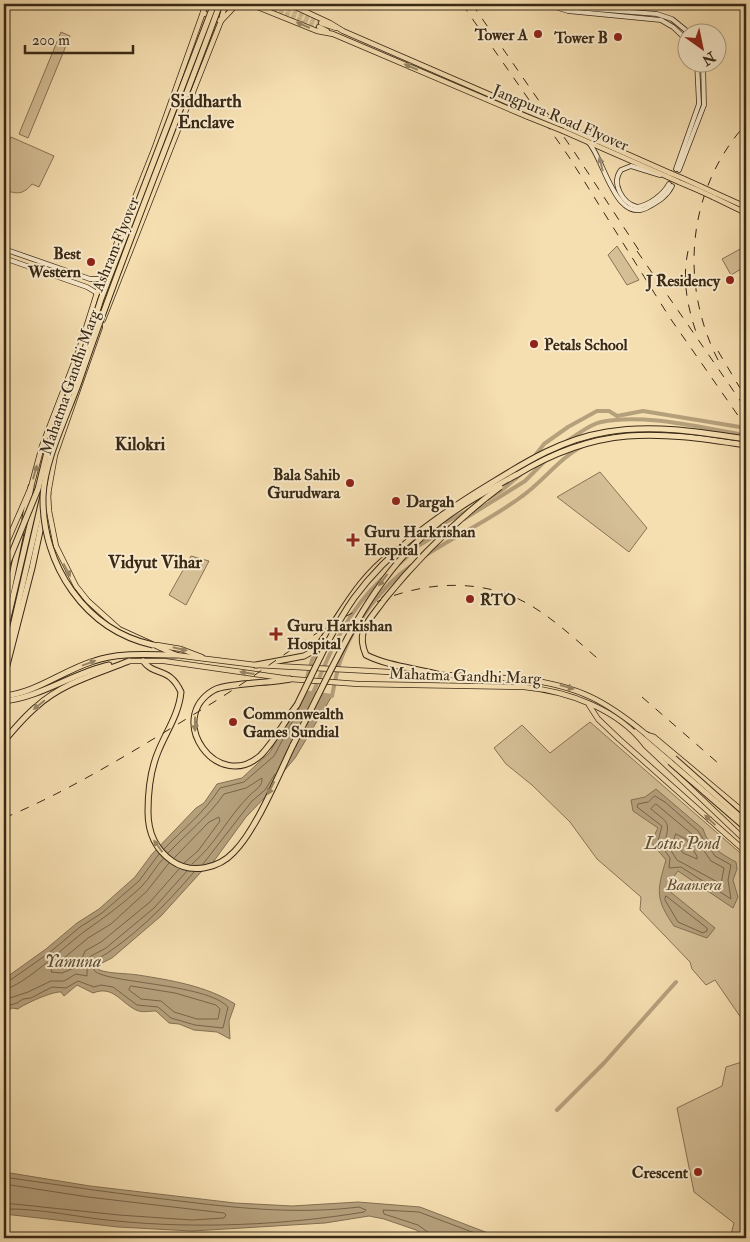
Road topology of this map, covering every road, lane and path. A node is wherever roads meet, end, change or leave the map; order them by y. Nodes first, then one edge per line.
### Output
1 (205, 4) edge
2 (214, 4) edge
3 (220, 4) edge
4 (225, 4) edge
5 (237, 4) edge
6 (250, 4) edge
7 (289, 4) edge
8 (546, 4) edge
9 (559, 4) edge
10 (203, 12) junction
11 (220, 21) junction
12 (678, 24) edge
13 (342, 31) junction
14 (678, 32) edge
15 (196, 34) junction
16 (333, 34) junction
17 (213, 40) junction
18 (697, 72) edge
19 (703, 72) edge
20 (588, 142) junction
21 (662, 175) junction
22 (670, 185) dead end
23 (746, 207) edge
24 (637, 209) junction
25 (746, 213) edge
26 (129, 214) junction
27 (144, 220) junction
28 (4, 249) edge
29 (4, 258) edge
30 (103, 279) junction
31 (97, 293) junction
32 (70, 373) junction
33 (84, 378) junction
34 (746, 439) edge
35 (746, 445) edge
36 (516, 475) junction
37 (31, 487) junction
38 (38, 489) junction
39 (45, 495) junction
40 (403, 545) junction
41 (4, 550) edge
42 (4, 572) edge
43 (4, 614) edge
44 (4, 636) edge
45 (153, 645) junction
46 (176, 655) junction
47 (205, 659) junction
48 (129, 661) junction
49 (143, 661) junction
50 (4, 663) edge
51 (256, 665) junction
52 (444, 676) junction
53 (4, 677) edge
54 (293, 680) junction
55 (29, 692) junction
56 (4, 696) edge
57 (4, 701) edge
58 (587, 702) junction
59 (635, 732) junction
60 (647, 735) junction
61 (4, 740) edge
62 (672, 760) junction
63 (746, 815) edge
64 (746, 822) edge
65 (746, 828) edge
66 (734, 830) junction
67 (746, 840) edge
68 (746, 852) edge

1 - 10 main road, Mahatma Gandhi Marg
2 - 38 highway, Ashram Flyover, bridge
3 - 39 highway, Ashram Flyover, bridge
4 - 11 main road, Mahatma Gandhi Marg
5 - 11 main road
16 -> 6 main road
7 - 13 main road
8 - 14 main road
9 - 12 main road
10 - 11 main road
10 - 15 main road, Mahatma Gandhi Marg
11 - 17 main road, Mahatma Gandhi Marg
13 - 16 main road
13 - 23 main road, Jangpura Road Flyover, bridge
15 - 17 main road
15 - 26 main road, Mahatma Gandhi Marg
20 -> 16 main road, Jangpura Road Flyover, bridge
17 - 27 main road, Mahatma Gandhi Marg
18 - 19 main road
20 - 21 main road, Jangpura Road Flyover
24 -> 20 main road
21 - 24 main road
21 - 25 main road, Jangpura Road Flyover, bridge
22 - 24 main road
26 - 27 main road
26 - 30 main road, Mahatma Gandhi Marg
27 - 33 main road, Mahatma Gandhi Marg
28 - 30 main road
29 - 31 main road
30 - 31 main road, Mahatma Gandhi Marg
31 - 32 main road, Mahatma Gandhi Marg
32 - 33 main road
37 -> 32 main road, Mahatma Gandhi Marg
33 - 39 main road, Mahatma Gandhi Marg
34 - 40 highway, bridge
35 - 36 highway
36 -> 49 highway, bridge
36 - 52 highway, bridge
37 - 41 main road, Mahatma Gandhi Marg
37 - 43 highway
38 - 42 highway, bridge
38 - 44 highway, bridge
39 -> 45 highway, bridge
39 - 50 highway, bridge
39 - 53 highway
40 - 51 highway, bridge
54 -> 40 highway, bridge
45 - 46 main road, Mahatma Gandhi Marg
45 -> 47 main road
46 - 47 main road, Mahatma Gandhi Marg
55 -> 46 highway
47 - 51 main road, Mahatma Gandhi Marg
48 - 49 main road, Mahatma Gandhi Marg
48 - 55 highway
48 -> 61 highway
54 -> 49 main road, Mahatma Gandhi Marg
51 - 52 main road, Mahatma Gandhi Marg, bridge
52 -> 60 main road, Mahatma Gandhi Marg
54 - 58 main road, Mahatma Gandhi Marg, bridge
55 - 56 highway
55 - 57 highway
58 - 59 main road, Mahatma Gandhi Marg
68 -> 58 main road
59 - 62 highway
59 - 66 main road, Mahatma Gandhi Marg
60 - 62 highway
60 - 63 main road, Mahatma Gandhi Marg
62 - 64 highway, bridge
62 - 65 highway, bridge
63 - 66 main road
66 - 67 main road, Mahatma Gandhi Marg

